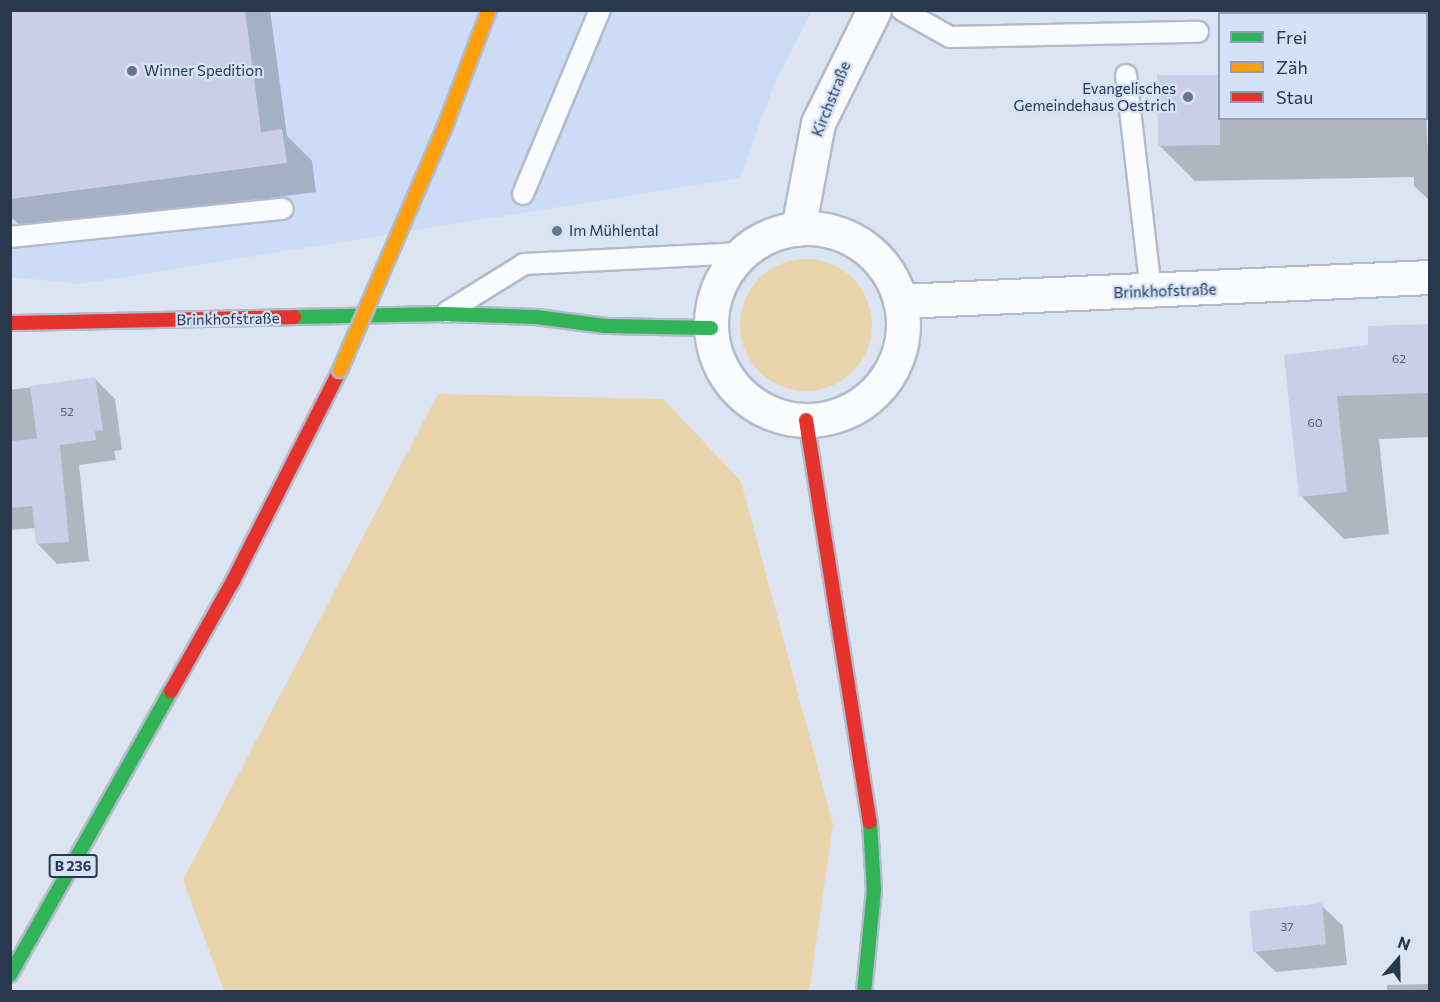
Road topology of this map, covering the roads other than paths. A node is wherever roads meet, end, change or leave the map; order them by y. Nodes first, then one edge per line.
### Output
1 (489, 10) edge
2 (600, 10) edge
3 (874, 10) edge
4 (902, 10) edge
5 (1198, 32) dead end
6 (1126, 75) dead end
7 (523, 194) dead end
8 (283, 209) dead end
9 (798, 229) junction
10 (10, 237) edge
11 (743, 253) junction
12 (1430, 278) edge
13 (1150, 292) junction
14 (900, 301) junction
15 (445, 314) junction
16 (10, 323) edge
17 (711, 328) junction
18 (806, 420) junction
19 (10, 975) edge
20 (864, 992) edge

1 - 19 main road, B 236, bridge
2 - 7 lane
3 - 9 street, Kirchstraße
4 - 5 lane
6 - 13 lane
8 - 10 lane
9 - 11 street
9 - 14 street
11 - 15 lane
11 - 17 street
12 - 13 street, Brinkhofstraße
13 - 14 street, Brinkhofstraße
14 - 18 street
15 - 16 main road, Brinkhofstraße
15 - 17 main road, Brinkhofstraße
17 - 18 street
18 - 20 main road

